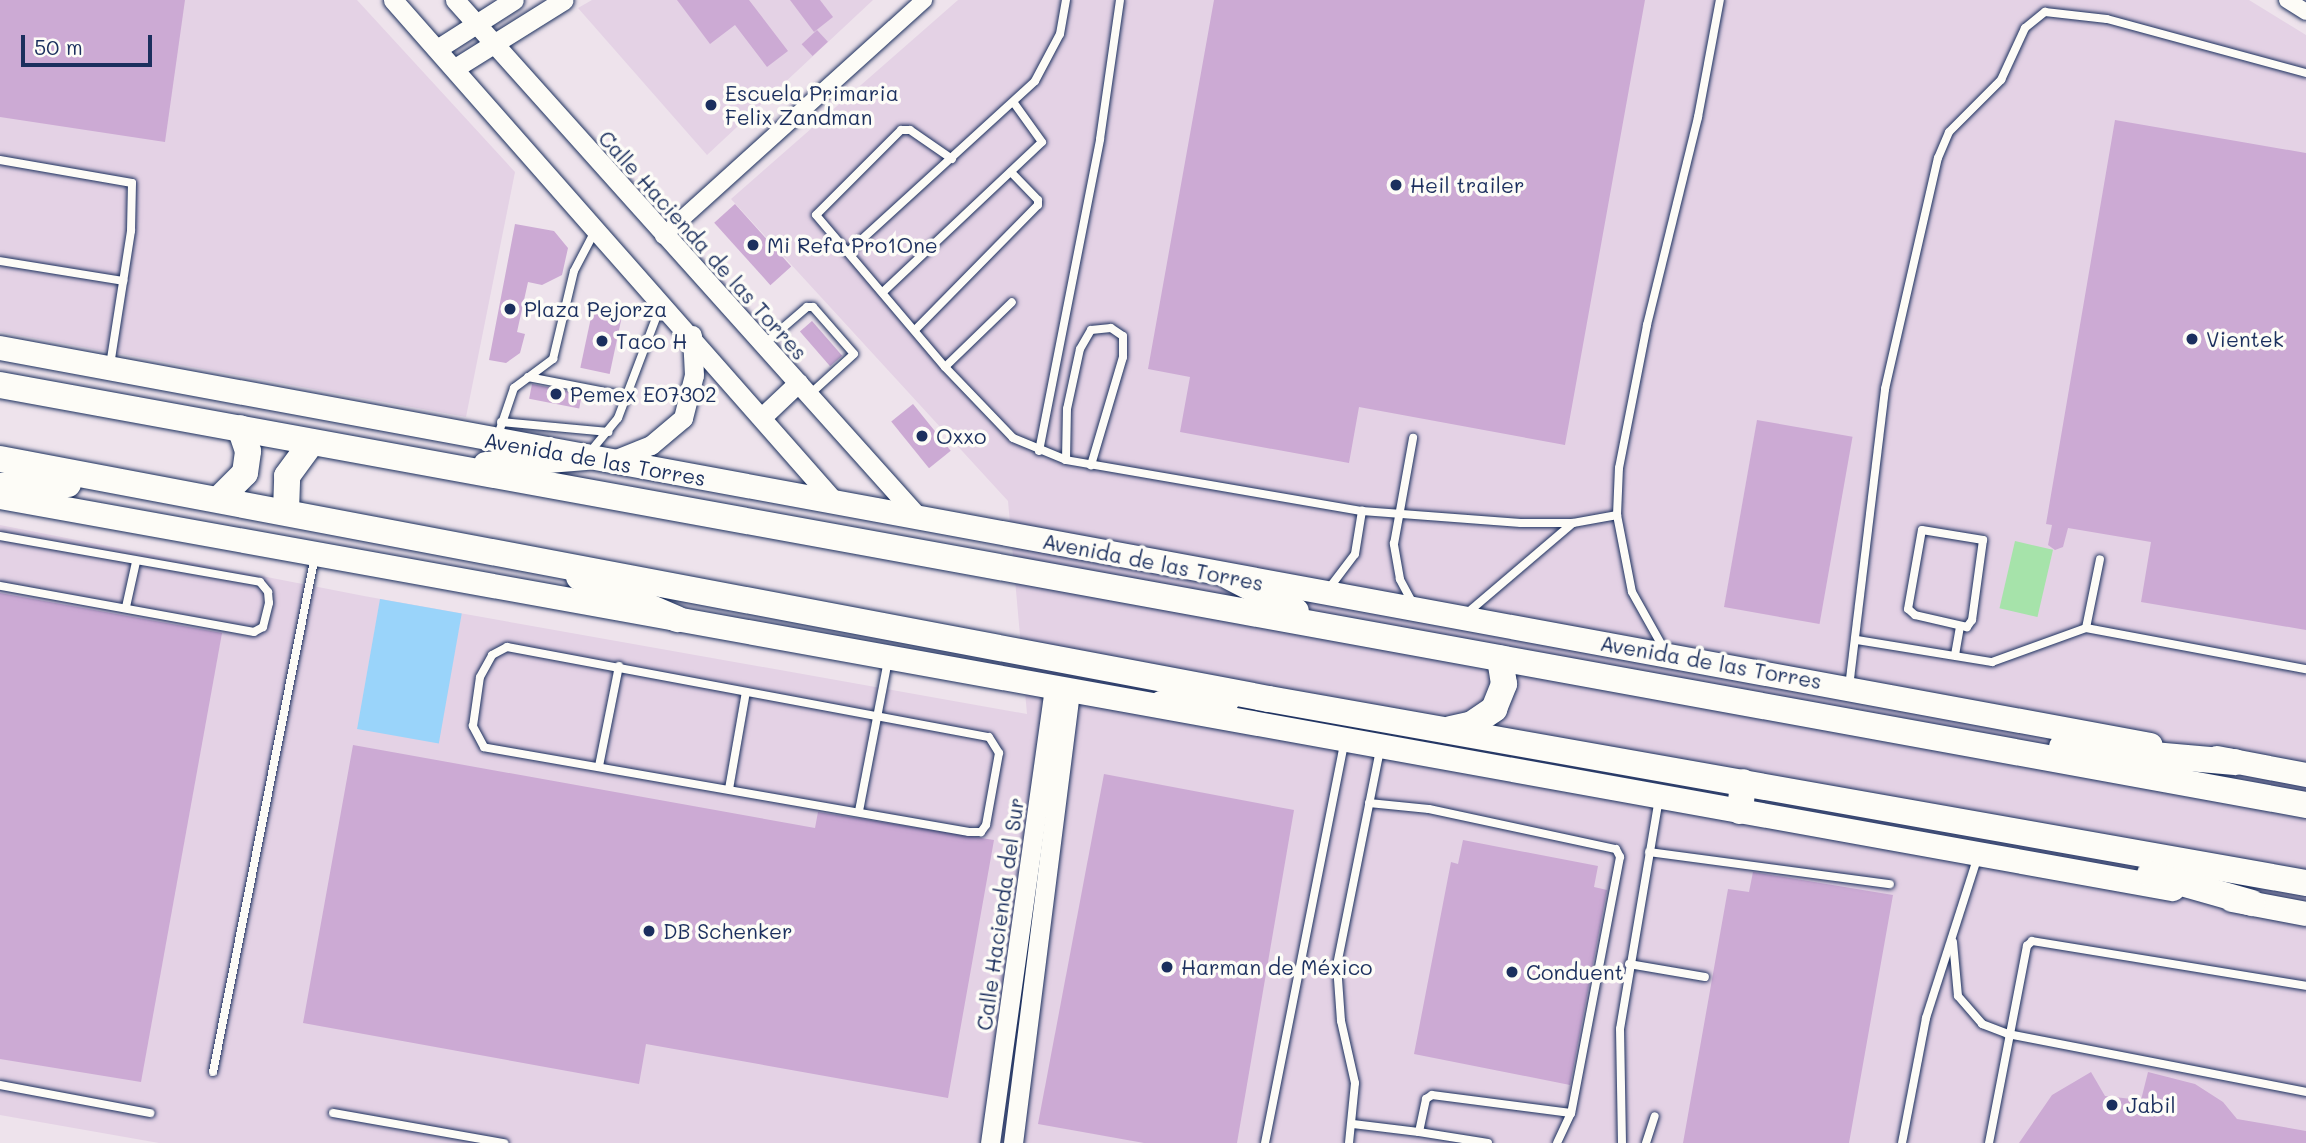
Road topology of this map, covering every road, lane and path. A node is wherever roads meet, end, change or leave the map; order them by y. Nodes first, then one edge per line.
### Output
1 (393, 0) edge
2 (455, 0) edge
3 (514, 0) edge
4 (564, 0) edge
5 (924, 0) edge
6 (1066, 0) edge
7 (1120, 0) edge
8 (1720, 0) edge
9 (2287, 0) edge
10 (2306, 12) edge
11 (474, 24) junction
12 (490, 44) junction
13 (437, 49) junction
14 (455, 68) junction
15 (2306, 73) edge
16 (1014, 103) junction
17 (952, 159) junction
18 (0, 160) edge
19 (1011, 172) junction
20 (597, 228) junction
21 (663, 236) junction
22 (848, 252) junction
23 (0, 261) edge
24 (123, 281) junction
25 (884, 291) junction
26 (662, 302) junction
27 (1012, 302) dead end
28 (915, 330) junction
29 (691, 335) junction
30 (763, 345) junction
31 (0, 348) edge
32 (945, 367) junction
33 (109, 368) junction
34 (528, 377) junction
35 (5, 387) edge
36 (804, 389) junction
37 (627, 396) junction
38 (762, 417) junction
39 (240, 428) junction
40 (499, 431) junction
41 (609, 432) junction
42 (1413, 438) dead end
43 (312, 442) junction
44 (1040, 451) junction
45 (0, 459) edge
46 (598, 460) junction
47 (1066, 460) junction
48 (1091, 465) junction
49 (447, 468) junction
50 (114, 482) junction
51 (0, 486) edge
52 (0, 497) edge
53 (220, 498) junction
54 (835, 502) junction
55 (286, 511) junction
56 (1362, 511) junction
57 (1396, 514) junction
58 (1617, 515) junction
59 (920, 519) junction
60 (1573, 523) junction
61 (0, 536) edge
62 (316, 554) junction
63 (532, 557) junction
64 (2100, 559) dead end
65 (136, 562) junction
66 (1230, 577) junction
67 (0, 586) edge
68 (1322, 593) junction
69 (126, 607) junction
70 (1418, 610) junction
71 (1461, 618) junction
72 (677, 620) junction
73 (1319, 623) junction
74 (1960, 627) junction
75 (2086, 628) junction
76 (1857, 640) junction
77 (1668, 654) junction
78 (1955, 655) junction
79 (889, 658) junction
80 (1500, 658) junction
81 (619, 666) junction
82 (2306, 668) edge
83 (1849, 687) junction
84 (746, 692) junction
85 (1062, 692) junction
86 (1269, 699) junction
87 (1161, 704) junction
88 (877, 718) junction
89 (1446, 730) junction
90 (1927, 735) junction
91 (1345, 741) junction
92 (1381, 746) junction
93 (2235, 761) junction
94 (599, 766) junction
95 (2306, 775) edge
96 (1743, 782) junction
97 (729, 789) junction
98 (1659, 798) junction
99 (1368, 803) junction
100 (2306, 805) edge
101 (859, 811) junction
102 (1740, 811) junction
103 (1963, 823) junction
104 (1649, 852) junction
105 (1979, 853) junction
106 (2306, 883) edge
107 (1890, 884) dead end
108 (2252, 903) junction
109 (2306, 914) edge
110 (1953, 942) junction
111 (1629, 964) junction
112 (1705, 977) dead end
113 (2306, 986) edge
114 (2008, 1034) junction
115 (213, 1072) dead end
116 (0, 1084) edge
117 (2306, 1092) edge
118 (150, 1113) dead end
119 (333, 1113) dead end
120 (1571, 1113) junction
121 (1655, 1116) dead end
122 (1353, 1124) junction
123 (1419, 1132) junction
124 (504, 1143) edge
125 (990, 1143) edge
126 (1013, 1143) edge
127 (1265, 1143) edge
128 (1349, 1143) edge
129 (1488, 1143) edge
130 (1557, 1143) edge
131 (1622, 1143) edge
132 (1646, 1143) edge
133 (1902, 1143) edge
134 (1989, 1143) edge

1 - 13 street
2 - 11 street, Calle Hacienda de las Torres
3 - 11 street
4 - 12 street
5 - 21 street
6 - 16 lane
7 - 44 lane
8 - 58 lane
9 - 10 street
11 - 12 street, Calle Hacienda de las Torres
11 - 13 street
12 - 14 street
12 - 21 street, Calle Hacienda de las Torres
13 - 14 street
14 - 20 street
15 - 76 lane
16 - 17 lane
16 - 19 lane
17 - 22 lane
17 - 22 lane
18 - 24 lane
19 - 25 lane
19 - 28 lane
20 - 26 street
20 - 34 lane
21 - 30 street, Calle Hacienda de las Torres
22 - 25 lane
23 - 24 lane
24 - 33 lane
25 - 28 lane
26 - 29 street
26 - 37 lane
27 - 32 lane
28 - 32 lane
29 - 38 street
29 - 46 street
30 - 36 street, Calle Hacienda de las Torres
30 - 36 lane
31 - 33 main road, Avenida de las Torres
32 - 44 lane
33 - 40 main road, Avenida de las Torres
34 - 37 lane
34 - 40 lane
35 - 39 highway, Avenida de las Torres
36 - 38 street
36 - 59 street, Calle Hacienda de las Torres
37 - 41 lane
38 - 54 street
39 - 43 highway, Avenida de las Torres
39 - 53 highway
40 - 41 lane
40 - 46 main road, Avenida de las Torres
41 - 46 lane
42 - 57 lane
43 - 49 highway, Avenida de las Torres
43 - 55 highway
44 - 47 lane
45 - 50 highway
46 - 49 highway
46 - 54 main road, Avenida de las Torres
47 - 48 lane
47 - 48 lane
48 - 56 lane
49 - 73 highway, Avenida de las Torres
50 - 51 highway
50 - 53 highway
52 - 62 main road
53 - 55 highway
54 - 59 main road, Avenida de las Torres
55 - 63 highway
56 - 57 lane
56 - 68 lane
57 - 60 lane
57 - 70 lane
58 - 60 lane
58 - 77 lane
59 - 66 main road, Avenida de las Torres
60 - 71 lane
61 - 65 lane
62 - 72 main road
62 - 115 lane
63 - 72 highway
63 - 86 highway
64 - 75 lane
65 - 69 lane
65 - 69 lane
66 - 68 main road, Avenida de las Torres
66 - 73 highway
67 - 69 lane
68 - 70 main road, Avenida de las Torres
70 - 71 main road, Avenida de las Torres
71 - 77 main road, Avenida de las Torres
72 - 79 main road
73 - 80 highway, Avenida de las Torres
74 - 74 lane
74 - 78 lane
75 - 78 lane
75 - 82 lane
76 - 78 lane
76 - 83 lane
77 - 83 main road, Avenida de las Torres
79 - 85 main road
79 - 88 lane
80 - 89 highway
80 - 90 highway, Avenida de las Torres
81 - 84 lane
81 - 94 lane
81 - 94 lane
83 - 93 main road, Avenida de las Torres
84 - 88 lane
84 - 97 lane
85 - 87 main road
85 - 125 street, Calle Hacienda del Sur
85 - 126 street, Calle Hacienda del Sur
86 - 87 highway
86 - 89 highway
87 - 91 main road
88 - 101 lane
88 - 101 lane
89 - 96 highway
90 - 93 highway
90 - 100 highway, Avenida de las Torres
91 - 92 main road
91 - 127 lane
92 - 98 main road
92 - 99 lane
93 - 95 main road, Avenida de las Torres
94 - 97 lane
96 - 102 highway
96 - 103 highway
97 - 101 lane
98 - 102 main road
98 - 104 lane
99 - 120 lane
99 - 122 lane
102 - 105 main road
103 - 106 highway
103 - 108 highway
104 - 107 lane
104 - 111 lane
105 - 108 main road
105 - 110 lane
108 - 109 main road
110 - 114 lane
110 - 133 lane
111 - 112 lane
111 - 131 lane
113 - 114 lane
114 - 117 lane
114 - 134 lane
116 - 118 lane
119 - 124 lane
120 - 123 lane
120 - 130 lane
121 - 132 lane
122 - 123 lane
122 - 128 lane
123 - 129 lane

